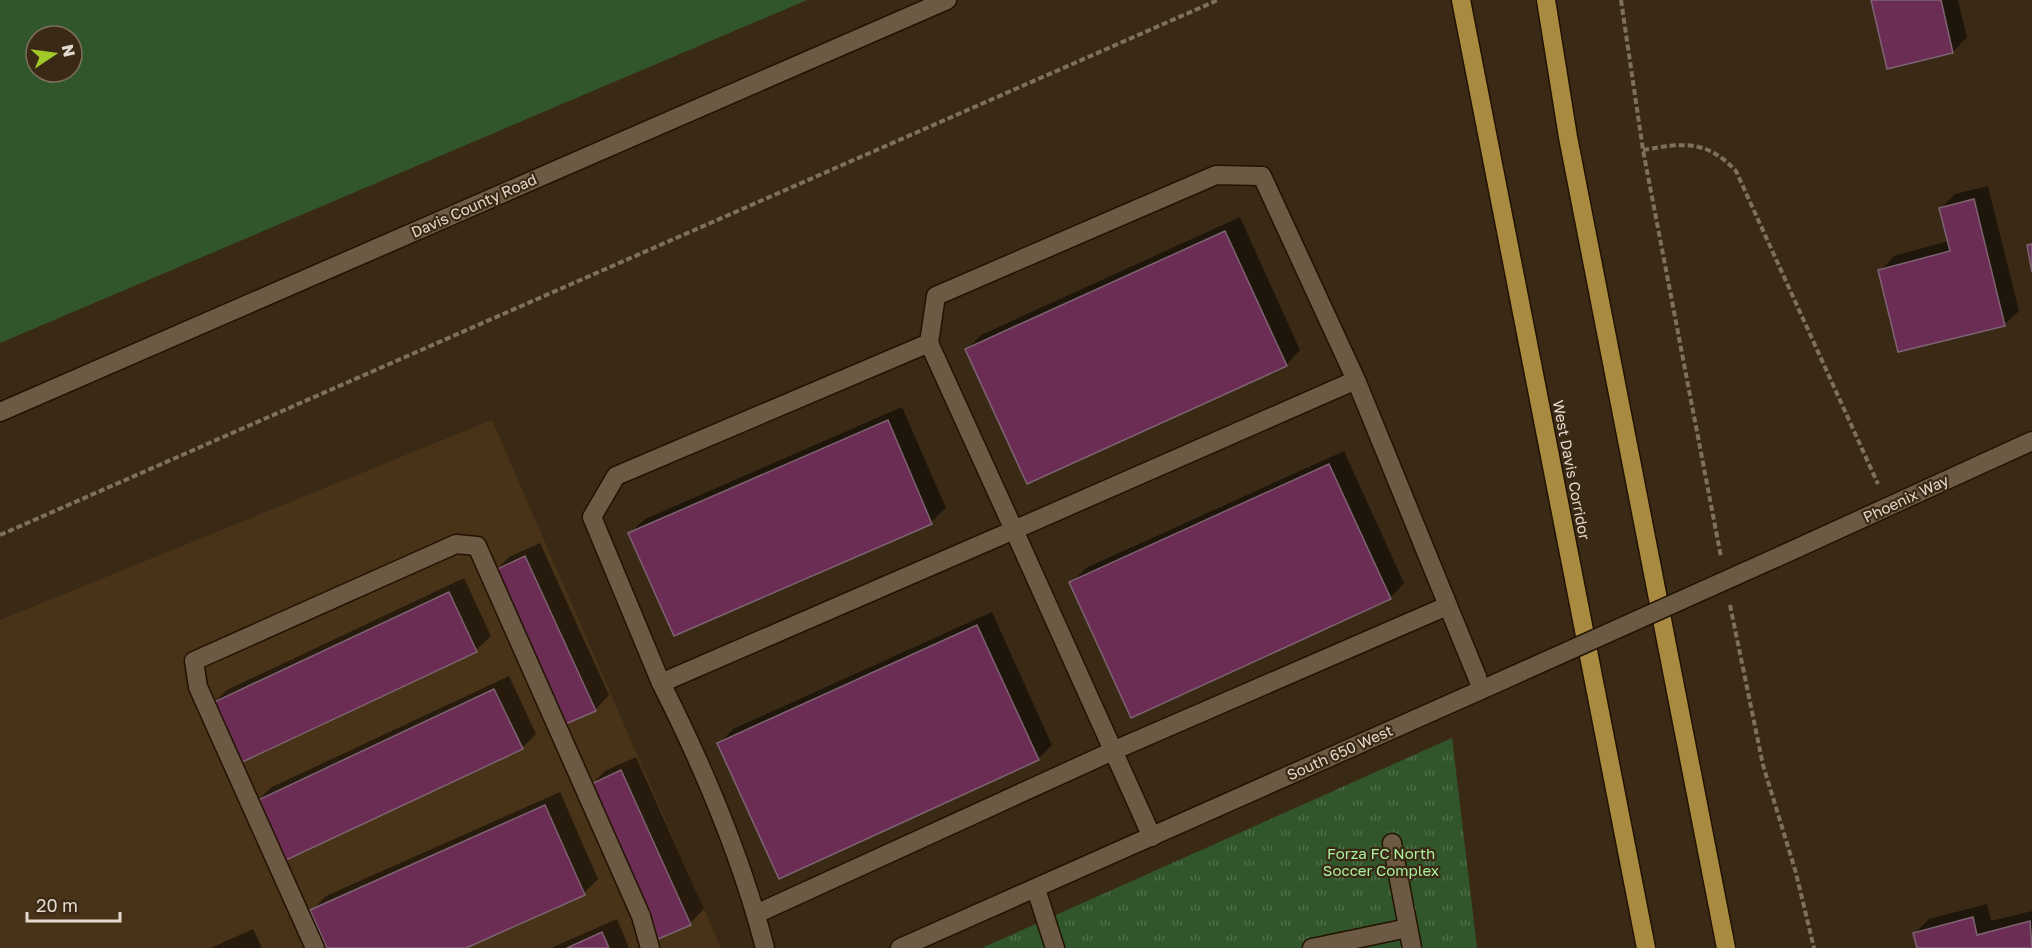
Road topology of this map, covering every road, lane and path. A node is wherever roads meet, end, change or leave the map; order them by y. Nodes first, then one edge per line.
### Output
1 (947, 0) edge
2 (1218, 0) edge
3 (1461, 0) edge
4 (1546, 0) edge
5 (1622, 0) edge
6 (1643, 150) junction
7 (929, 343) junction
8 (1356, 380) junction
9 (0, 412) edge
10 (2032, 441) edge
11 (1888, 507) junction
12 (1014, 530) junction
13 (0, 535) edge
14 (1718, 543) dead end
15 (1780, 556) joint
16 (1447, 606) junction
17 (1734, 625) dead end
18 (661, 683) junction
19 (1486, 687) junction
20 (1115, 750) junction
21 (1152, 837) junction
22 (1392, 843) dead end
23 (1036, 889) junction
24 (756, 914) junction
25 (1408, 928) junction
26 (315, 948) edge
27 (650, 948) edge
28 (765, 948) edge
29 (900, 948) edge
30 (1055, 948) edge
31 (1312, 948) edge
32 (1412, 948) edge
33 (1646, 948) edge
34 (1726, 948) edge
35 (1814, 948) edge

1 - 9 street, Davis County Road
2 - 13 path
3 - 33 highway, West Davis Corridor
4 - 34 highway
5 - 6 path
6 - 11 path
6 - 14 path
7 - 8 street
7 - 12 street
7 - 18 street
8 - 12 street
8 - 16 street
10 - 11 street, Phoenix Way
11 - 15 street, Phoenix Way
12 - 18 street
12 - 20 street
15 - 19 street, South 650 West, bridge
16 - 19 street
16 - 20 street
17 - 35 path
18 - 24 street
19 - 21 street, South 650 West
20 - 21 street
20 - 24 street
21 - 23 street, South 650 West
22 - 25 street
23 - 29 street, South 650 West
23 - 30 street
24 - 28 street
25 - 31 street
25 - 32 street
26 - 27 street

